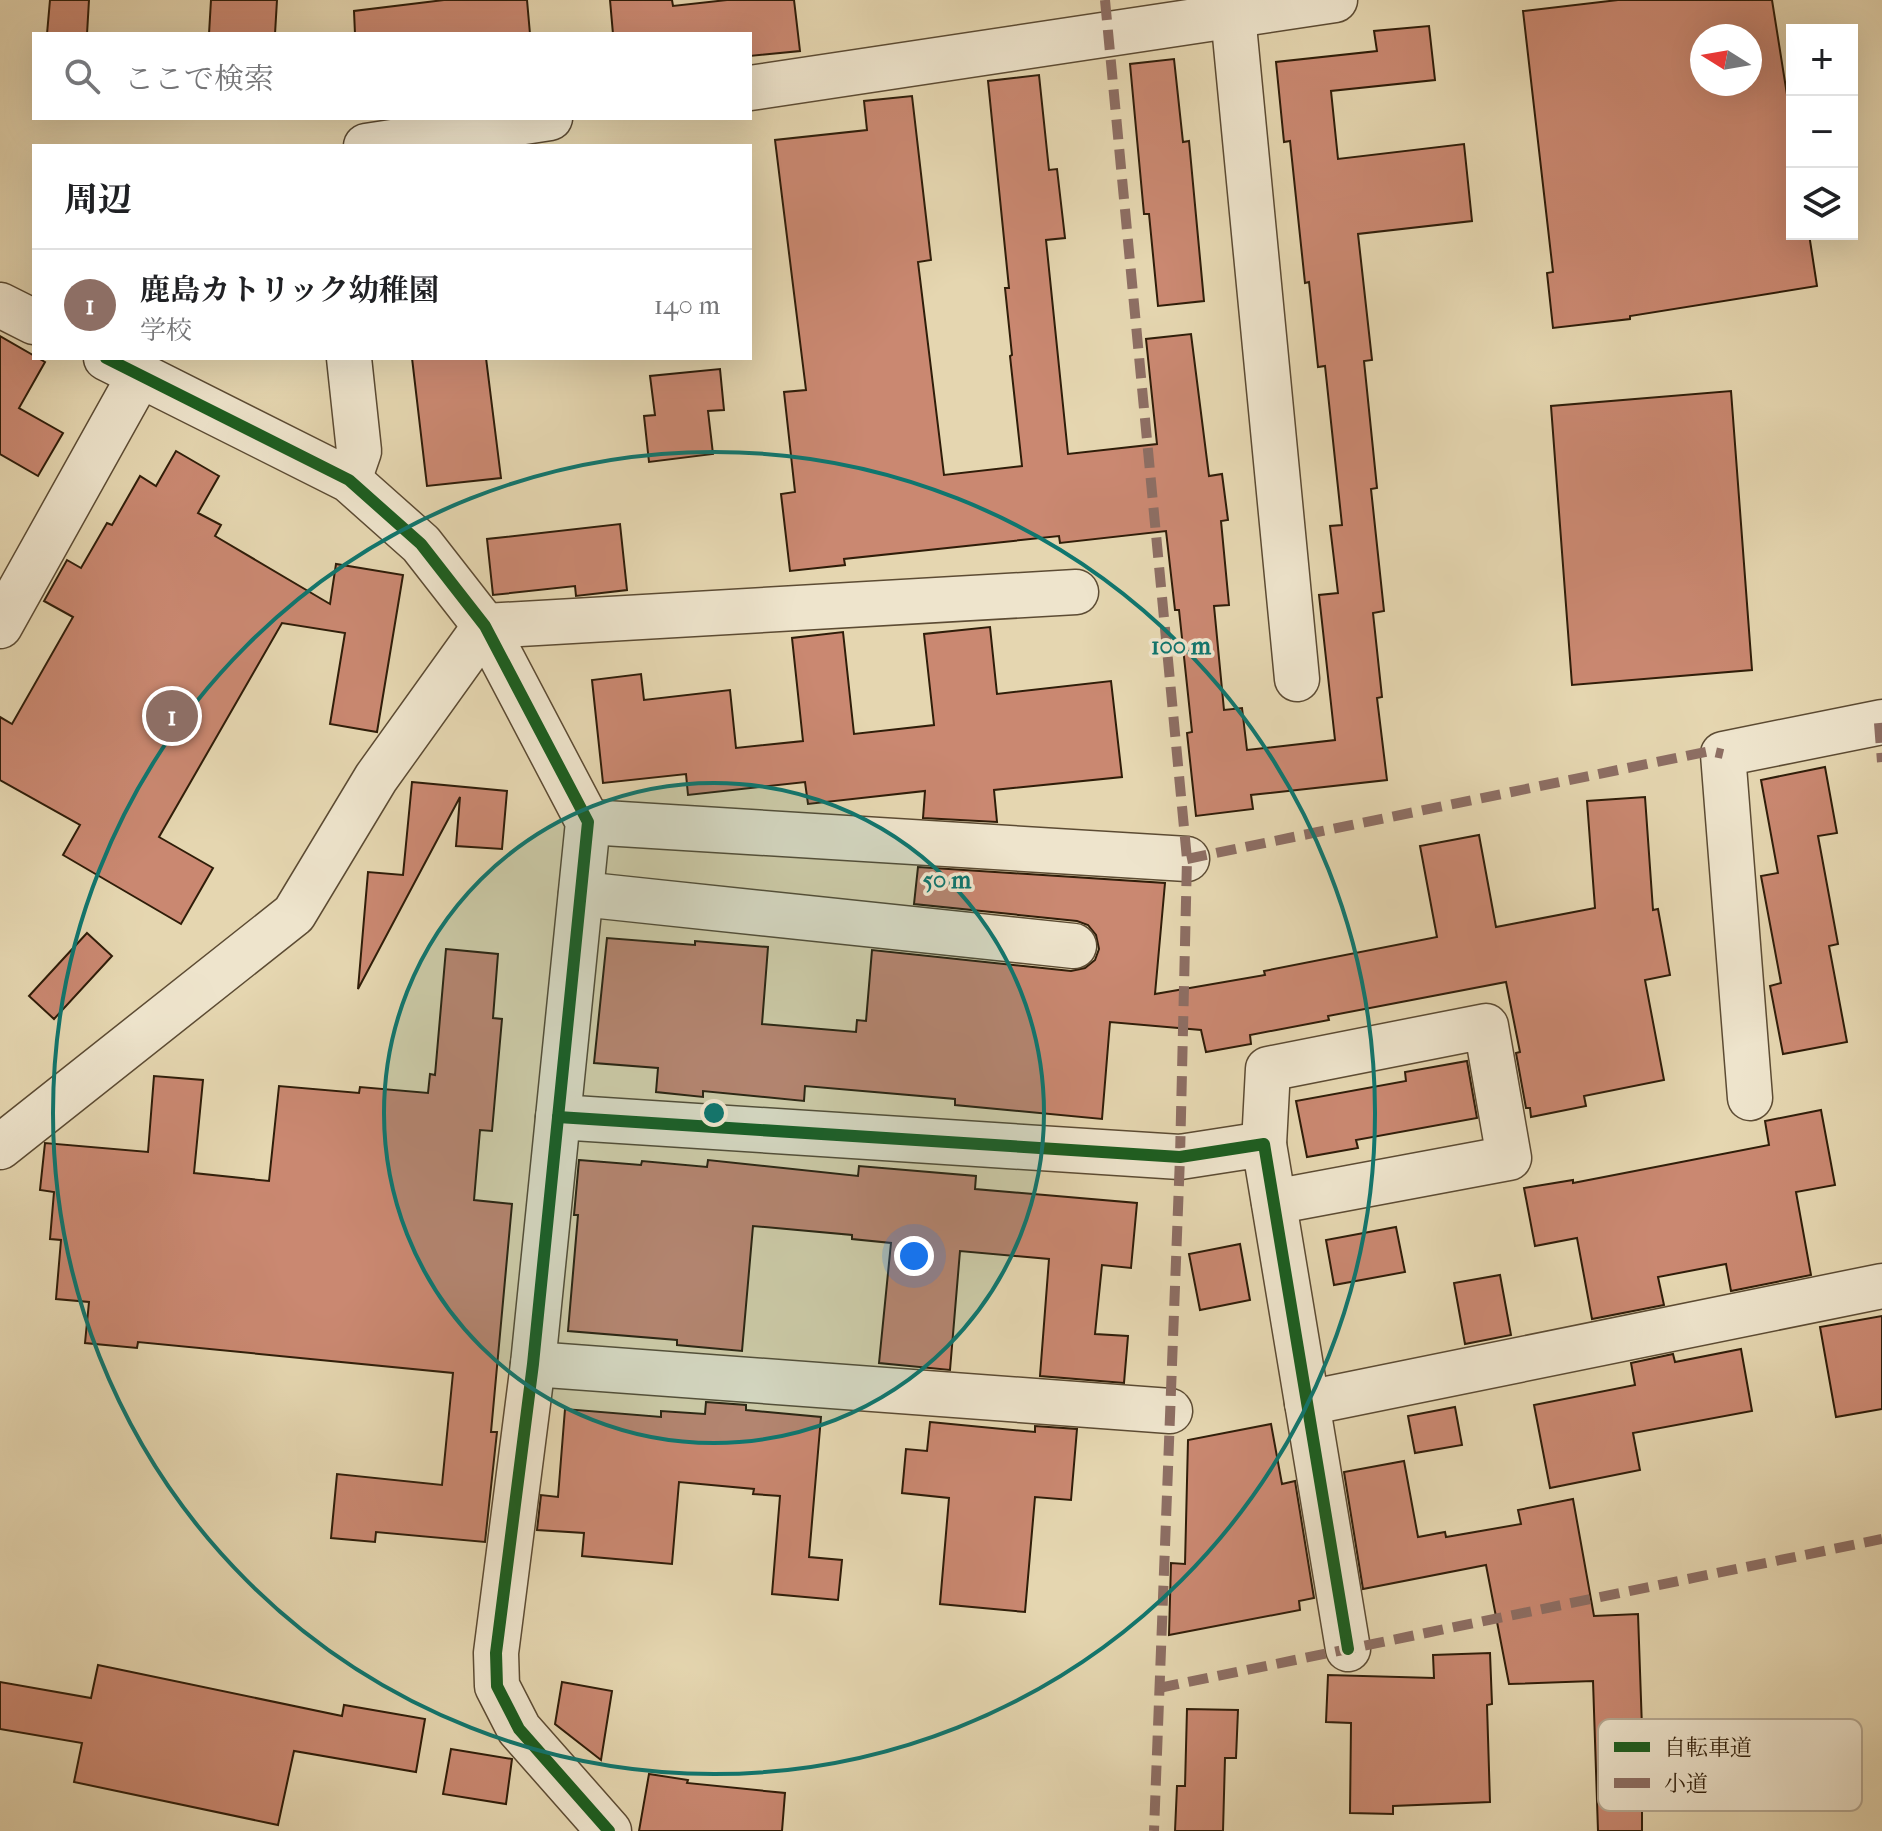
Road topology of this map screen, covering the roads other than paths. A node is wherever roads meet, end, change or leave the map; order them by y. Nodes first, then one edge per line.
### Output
1 (1335, 0) edge
2 (1233, 15) junction
3 (752, 88) edge
4 (537, 120) edge
5 (379, 144) edge
6 (0, 305) edge
7 (32, 321) edge
8 (349, 360) edge
9 (123, 367) edge
10 (349, 480) junction
11 (1076, 592) dead end
12 (0, 626) edge
13 (485, 626) junction
14 (1297, 679) dead end
15 (1882, 722) edge
16 (588, 822) junction
17 (1187, 859) dead end
18 (581, 894) junction
19 (1074, 946) dead end
20 (1750, 1098) dead end
21 (558, 1117) junction
22 (1264, 1144) junction
23 (0, 1147) edge
24 (1274, 1202) junction
25 (1882, 1286) edge
26 (533, 1364) junction
27 (1307, 1403) junction
28 (1170, 1411) dead end
29 (1348, 1649) dead end
30 (609, 1831) edge

1 - 2 street
2 - 3 street
2 - 14 street
4 - 5 street
6 - 7 street
8 - 10 street
9 - 10 street
9 - 12 street
10 - 13 street
11 - 13 street
13 - 16 street
13 - 23 street
15 - 20 street
16 - 17 street
16 - 18 street
18 - 19 street
18 - 21 street
21 - 22 street
21 - 26 street
22 - 24 street
22 - 24 street
24 - 27 street
25 - 27 street
26 - 28 street
26 - 30 street
27 - 29 street

